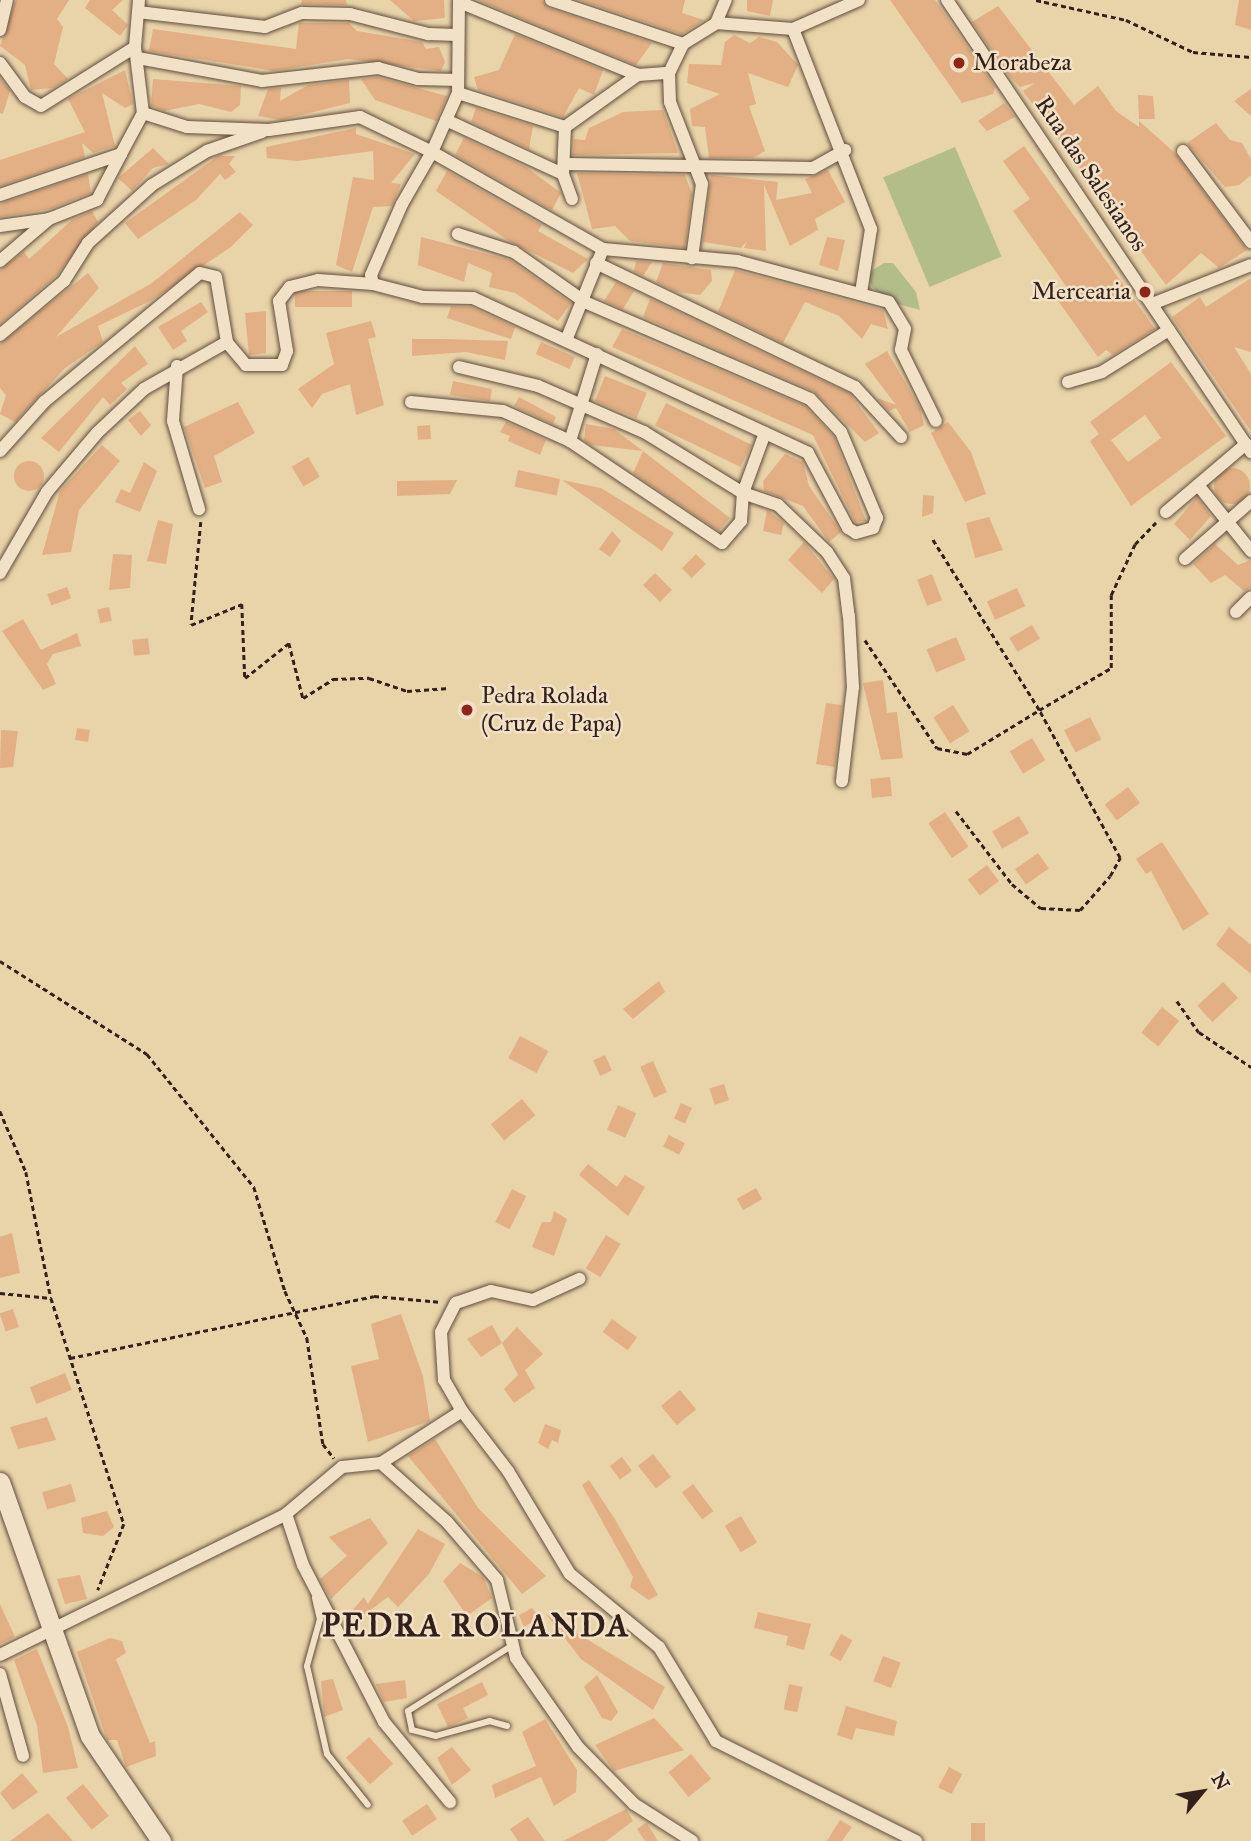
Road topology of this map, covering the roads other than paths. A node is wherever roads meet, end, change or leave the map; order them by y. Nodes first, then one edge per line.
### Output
1 (7, 0) edge
2 (551, 0) edge
3 (726, 0) edge
4 (859, 0) edge
5 (947, 0) edge
6 (459, 1) edge
7 (138, 6) edge
8 (716, 23) junction
9 (793, 29) junction
10 (0, 30) edge
11 (457, 35) junction
12 (683, 44) junction
13 (136, 52) junction
14 (0, 63) edge
15 (668, 73) junction
16 (638, 75) junction
17 (458, 86) junction
18 (143, 113) junction
19 (446, 120) junction
20 (565, 127) junction
21 (269, 130) junction
22 (845, 150) junction
23 (1183, 151) dead end
24 (432, 152) junction
25 (121, 154) junction
26 (698, 165) junction
27 (565, 169) junction
28 (0, 195) edge
29 (572, 199) dead end
30 (49, 219) junction
31 (0, 226) edge
32 (458, 234) dead end
33 (1249, 234) edge
34 (603, 249) junction
35 (692, 258) junction
36 (0, 261) edge
37 (596, 263) junction
38 (1251, 265) edge
39 (373, 284) junction
40 (861, 293) junction
41 (585, 302) junction
42 (1152, 304) junction
43 (1169, 330) junction
44 (0, 335) edge
45 (567, 338) junction
46 (227, 342) junction
47 (597, 354) junction
48 (177, 366) junction
49 (458, 367) dead end
50 (1068, 382) dead end
51 (579, 401) junction
52 (411, 402) dead end
53 (936, 421) dead end
54 (765, 433) junction
55 (901, 437) dead end
56 (570, 441) junction
57 (1247, 441) edge
58 (0, 451) edge
59 (1198, 485) junction
60 (743, 493) junction
61 (1251, 501) edge
62 (199, 509) road end
63 (1166, 512) road end
64 (1227, 522) junction
65 (1251, 551) edge
66 (1185, 559) dead end
67 (0, 573) edge
68 (1251, 597) edge
69 (1236, 612) dead end
70 (842, 781) dead end
71 (579, 1279) dead end
72 (462, 1411) junction
73 (381, 1463) junction
74 (0, 1482) edge
75 (286, 1514) junction
76 (310, 1579) junction
77 (50, 1630) junction
78 (513, 1645) junction
79 (0, 1655) edge
80 (0, 1674) edge
81 (507, 1726) dead end
82 (23, 1756) dead end
83 (450, 1802) dead end
84 (368, 1805) dead end
85 (161, 1841) edge
86 (692, 1841) edge
87 (916, 1841) edge

1 - 10 street
2 - 12 street
3 - 8 street
4 - 9 street
5 - 42 street, Rua das Salesianos
6 - 11 street
6 - 16 street
7 - 11 street
7 - 13 street
8 - 9 street
8 - 12 street
9 - 22 street
11 - 17 street
12 - 15 street
13 - 14 street
13 - 17 street
13 - 18 street
15 - 16 street
15 - 26 street
16 - 20 street
17 - 19 street
17 - 20 street
18 - 21 street
18 - 25 street
19 - 24 street
19 - 27 street
20 - 27 street
21 - 24 street
21 - 44 street
22 - 26 street
22 - 40 street
23 - 33 street
24 - 34 street
24 - 39 street
25 - 28 street
25 - 30 street
26 - 27 street
26 - 35 street
27 - 29 street
30 - 31 street
30 - 36 street
32 - 41 street
34 - 35 street
34 - 37 street
35 - 40 street
37 - 41 street
37 - 55 street
38 - 42 street
39 - 45 street
39 - 46 street
40 - 53 street
41 - 45 street
41 - 54 street
42 - 43 street, Rua das Salesianos
43 - 50 street
43 - 57 street, Rua das Salesianos
45 - 47 street
46 - 48 street
46 - 58 street
47 - 51 street
47 - 54 street
48 - 62 street
48 - 67 street
49 - 51 street
51 - 56 street
51 - 60 street
52 - 56 street
54 - 60 street
56 - 60 street
57 - 59 street
59 - 63 street
59 - 64 street
60 - 70 street
61 - 64 street
64 - 65 street
64 - 66 street
68 - 69 street
71 - 72 street
72 - 73 street
72 - 87 street
73 - 75 street
73 - 78 street
74 - 77 main road
75 - 76 street
75 - 77 street
76 - 83 street
76 - 84 lane
77 - 79 street
77 - 85 main road
78 - 81 lane
78 - 86 street
80 - 82 street

